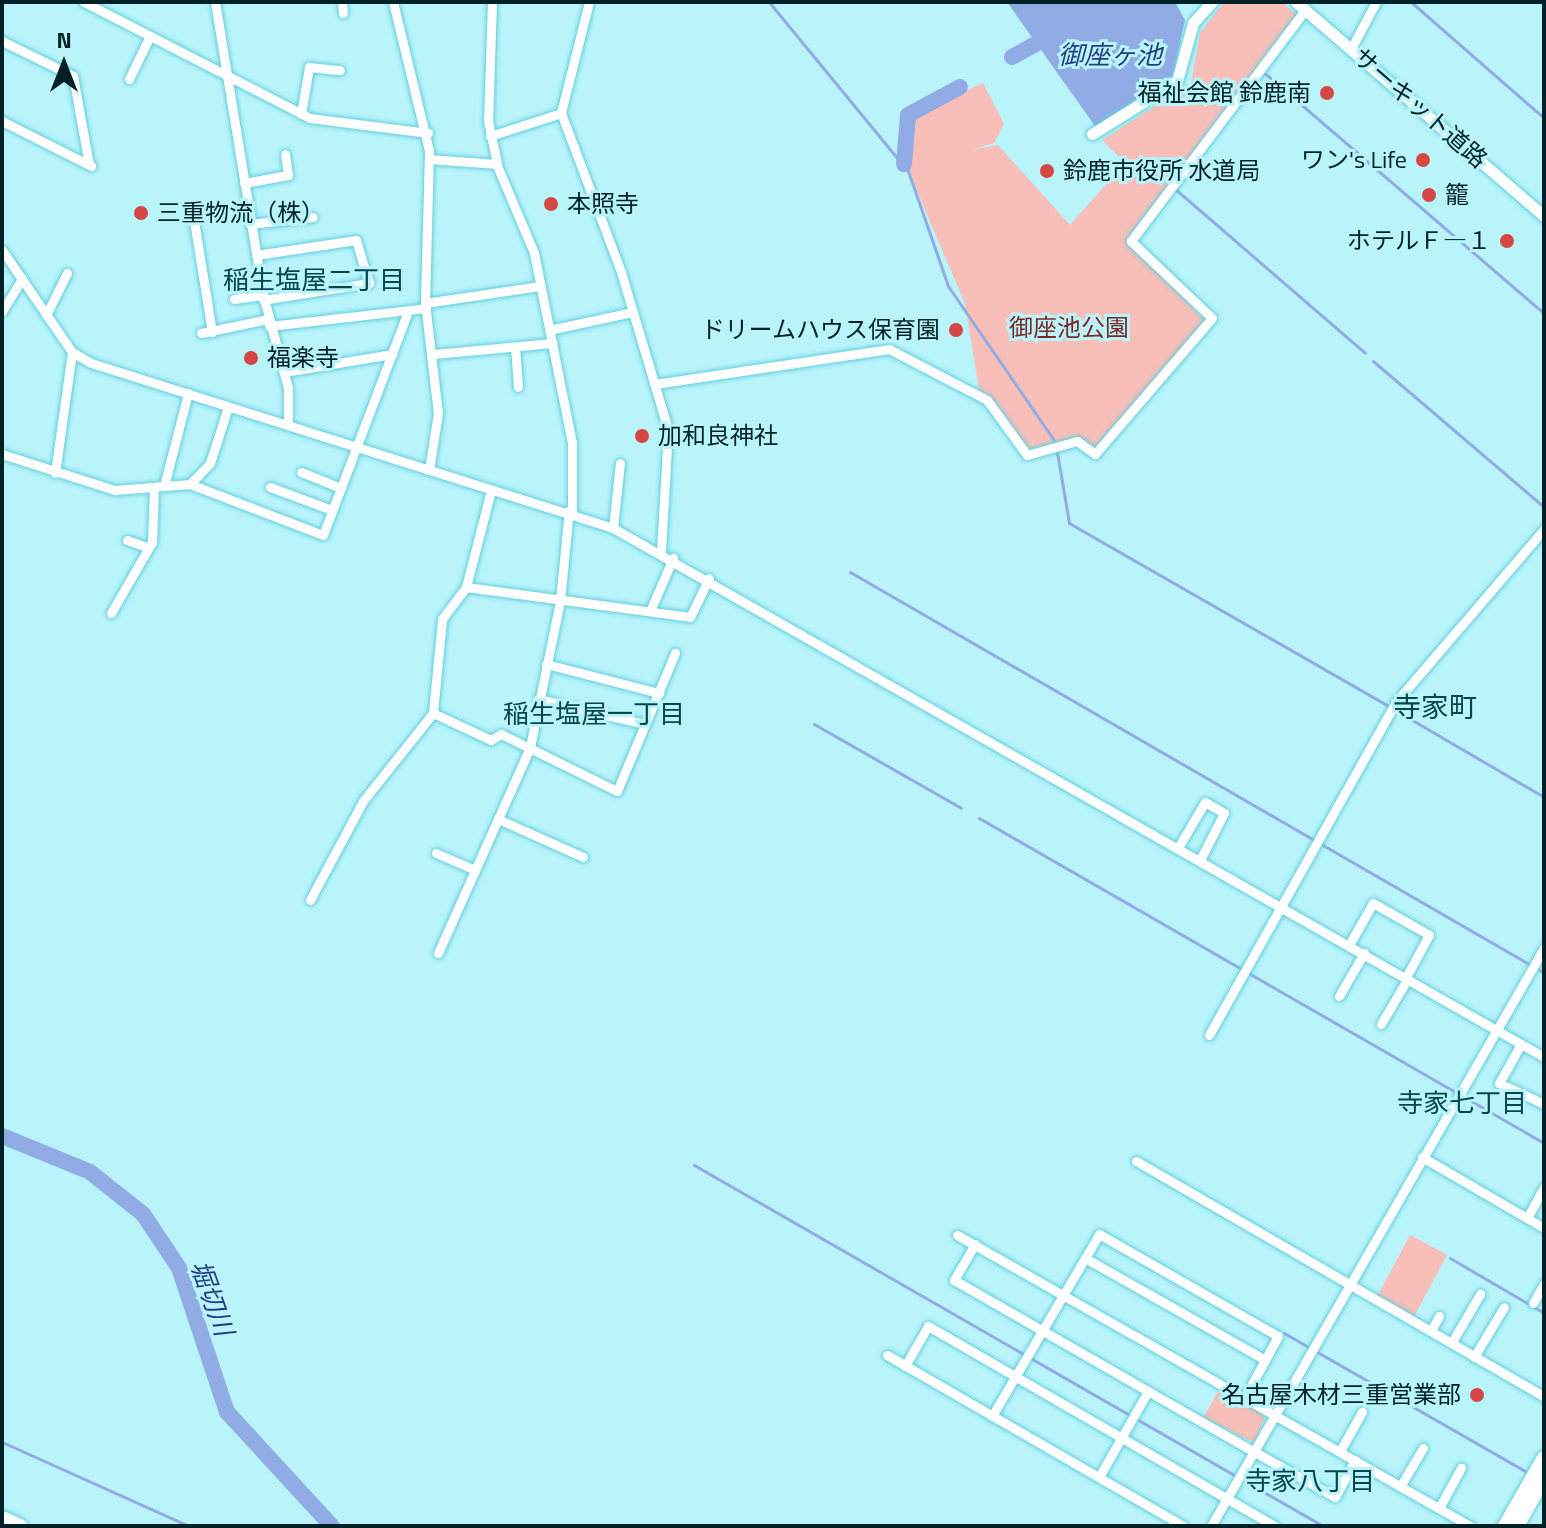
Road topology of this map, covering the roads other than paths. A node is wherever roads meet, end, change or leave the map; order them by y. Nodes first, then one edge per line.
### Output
1 (84, 2) edge
2 (215, 2) edge
3 (342, 2) edge
4 (393, 2) edge
5 (492, 2) edge
6 (589, 2) edge
7 (1212, 2) edge
8 (1376, 2) edge
9 (1300, 6) edge
10 (343, 13) dead end
11 (150, 36) junction
12 (2, 41) edge
13 (1351, 49) junction
14 (340, 70) dead end
15 (227, 75) junction
16 (129, 79) dead end
17 (561, 113) junction
18 (301, 114) junction
19 (2, 121) edge
20 (428, 133) junction
21 (1092, 134) dead end
22 (490, 136) junction
23 (285, 154) dead end
24 (429, 159) junction
25 (497, 164) junction
26 (244, 183) junction
27 (248, 207) junction
28 (1544, 216) edge
29 (313, 217) dead end
30 (250, 224) junction
31 (2, 250) edge
32 (256, 255) junction
33 (67, 273) dead end
34 (22, 279) junction
35 (540, 286) junction
36 (263, 298) junction
37 (234, 299) dead end
38 (426, 305) junction
39 (2, 311) edge
40 (633, 312) junction
41 (407, 314) junction
42 (46, 315) junction
43 (268, 323) junction
44 (549, 330) junction
45 (212, 332) junction
46 (201, 333) dead end
47 (552, 343) junction
48 (515, 347) junction
49 (72, 352) junction
50 (393, 354) junction
51 (434, 354) junction
52 (284, 372) junction
53 (655, 384) junction
54 (518, 387) dead end
55 (188, 393) junction
56 (228, 407) junction
57 (288, 425) junction
58 (357, 447) junction
59 (2, 454) edge
60 (620, 463) dead end
61 (429, 470) junction
62 (301, 472) dead end
63 (55, 473) junction
64 (190, 484) junction
65 (159, 487) junction
66 (270, 487) dead end
67 (341, 488) junction
68 (491, 490) junction
69 (332, 510) junction
70 (571, 511) junction
71 (613, 528) junction
72 (1544, 529) edge
73 (127, 540) dead end
74 (146, 547) junction
75 (661, 551) junction
76 (673, 558) junction
77 (709, 578) junction
78 (466, 587) junction
79 (560, 601) junction
80 (650, 611) junction
81 (111, 613) dead end
82 (675, 653) dead end
83 (546, 664) junction
84 (659, 693) junction
85 (538, 699) junction
86 (433, 713) junction
87 (645, 724) junction
88 (530, 747) junction
89 (498, 819) junction
90 (1179, 846) junction
91 (436, 853) dead end
92 (583, 857) dead end
93 (1201, 858) junction
94 (475, 870) junction
95 (310, 900) dead end
96 (1282, 906) junction
97 (1349, 945) junction
98 (1544, 948) edge
99 (438, 953) dead end
100 (1364, 953) junction
101 (1407, 978) junction
102 (1339, 996) dead end
103 (1381, 1024) dead end
104 (1495, 1029) junction
105 (1209, 1035) dead end
106 (1521, 1044) junction
107 (1544, 1057) edge
108 (1544, 1104) edge
109 (1422, 1157) junction
110 (1136, 1161) dead end
111 (1544, 1187) edge
112 (1527, 1218) junction
113 (1544, 1228) edge
114 (957, 1235) dead end
115 (975, 1244) junction
116 (1085, 1258) junction
117 (1544, 1284) edge
118 (1350, 1285) junction
119 (1480, 1294) dead end
120 (1064, 1295) junction
121 (1533, 1303) dead end
122 (1504, 1307) dead end
123 (1439, 1316) dead end
124 (1043, 1331) junction
125 (1431, 1331) junction
126 (1452, 1342) junction
127 (887, 1355) dead end
128 (1474, 1357) junction
129 (1265, 1360) junction
130 (905, 1366) junction
131 (1016, 1377) junction
132 (1148, 1391) junction
133 (1245, 1397) junction
134 (1544, 1397) edge
135 (1362, 1412) dead end
136 (1275, 1414) junction
137 (992, 1416) junction
138 (1122, 1438) junction
139 (1423, 1448) dead end
140 (1253, 1451) junction
141 (1340, 1451) junction
142 (1544, 1458) edge
143 (1355, 1460) junction
144 (1461, 1468) dead end
145 (1099, 1477) junction
146 (1544, 1478) edge
147 (1401, 1485) junction
148 (1227, 1498) junction
149 (1439, 1508) junction
150 (2, 1518) edge
151 (20, 1526) edge
152 (1183, 1526) edge
153 (1211, 1526) edge
154 (1275, 1526) edge
155 (1470, 1526) edge
156 (1505, 1526) edge
157 (1517, 1526) edge

1 - 11 street
2 - 15 street
3 - 10 street
4 - 20 street
5 - 22 street
6 - 17 street
7 - 21 street
8 - 13 street
9 - 13 street, サーキット道路
9 - 53 street
11 - 15 street
11 - 16 street
12 - 19 street
13 - 28 street, サーキット道路
14 - 18 street
15 - 18 street
15 - 26 street
17 - 22 street
17 - 40 street
18 - 20 street
20 - 24 street
22 - 25 street
23 - 26 street
24 - 25 street
24 - 38 street
25 - 35 street
26 - 27 street
27 - 30 street
27 - 45 street
29 - 30 street
30 - 32 street
31 - 34 street
32 - 36 street
32 - 36 street
33 - 42 street
34 - 39 street
34 - 42 street
35 - 38 street
35 - 44 street
36 - 37 street
36 - 43 street
38 - 41 street
38 - 51 street
40 - 44 street
40 - 53 street
41 - 43 street
41 - 50 street
42 - 49 street
43 - 45 street
43 - 52 street
44 - 47 street
45 - 46 street
47 - 48 street
47 - 70 street
48 - 51 street
48 - 54 street
49 - 55 street
49 - 63 street
50 - 52 street
50 - 58 street
51 - 61 street
52 - 57 street
53 - 75 street
55 - 56 street
55 - 65 street
56 - 57 street
56 - 64 street
57 - 58 street
58 - 61 street
58 - 67 street
59 - 63 street
60 - 71 street
61 - 68 street
62 - 67 street
63 - 65 street
64 - 65 street
64 - 69 street
65 - 74 street
66 - 69 street
67 - 69 street
68 - 70 street
68 - 78 street
70 - 71 street
70 - 79 street
71 - 75 street
72 - 96 street
73 - 74 street
74 - 81 street
75 - 76 street
76 - 77 street
76 - 80 street
77 - 80 street
77 - 90 street
78 - 79 street
78 - 86 street
79 - 80 street
79 - 83 street
82 - 84 street
83 - 84 street
83 - 85 street
84 - 87 street
85 - 87 street
85 - 88 street
86 - 88 street
86 - 95 street
87 - 88 street
88 - 89 street
89 - 92 street
89 - 94 street
90 - 93 street
90 - 93 street
91 - 94 street
93 - 96 street
94 - 99 street
96 - 97 street
96 - 105 street
97 - 100 street
97 - 101 street
98 - 104 street
100 - 101 street
100 - 102 street
101 - 103 street
101 - 104 street
104 - 106 street
104 - 109 street
106 - 107 street
106 - 108 street
109 - 112 street
109 - 118 street
110 - 118 street
111 - 112 street
112 - 113 street
114 - 115 street
115 - 120 street
115 - 124 street
116 - 120 street
116 - 129 street
116 - 129 street
117 - 121 street
118 - 125 street
118 - 136 street
119 - 126 street
120 - 124 street
120 - 133 street
122 - 128 street
123 - 125 street
124 - 131 street
124 - 132 street
125 - 126 street
126 - 128 street
127 - 130 street
128 - 134 street
129 - 133 street
130 - 131 street
130 - 137 street
131 - 137 street
131 - 138 street
132 - 138 street
132 - 140 street
133 - 136 street
135 - 141 street
136 - 140 street
136 - 141 street
137 - 145 street
138 - 145 street
138 - 148 street
139 - 147 street
140 - 143 street
140 - 148 street
141 - 143 street
142 - 156 main road
143 - 147 street
144 - 149 street
145 - 152 street
146 - 157 main road
147 - 149 street
148 - 153 street
148 - 154 street
149 - 155 street
150 - 151 main road

